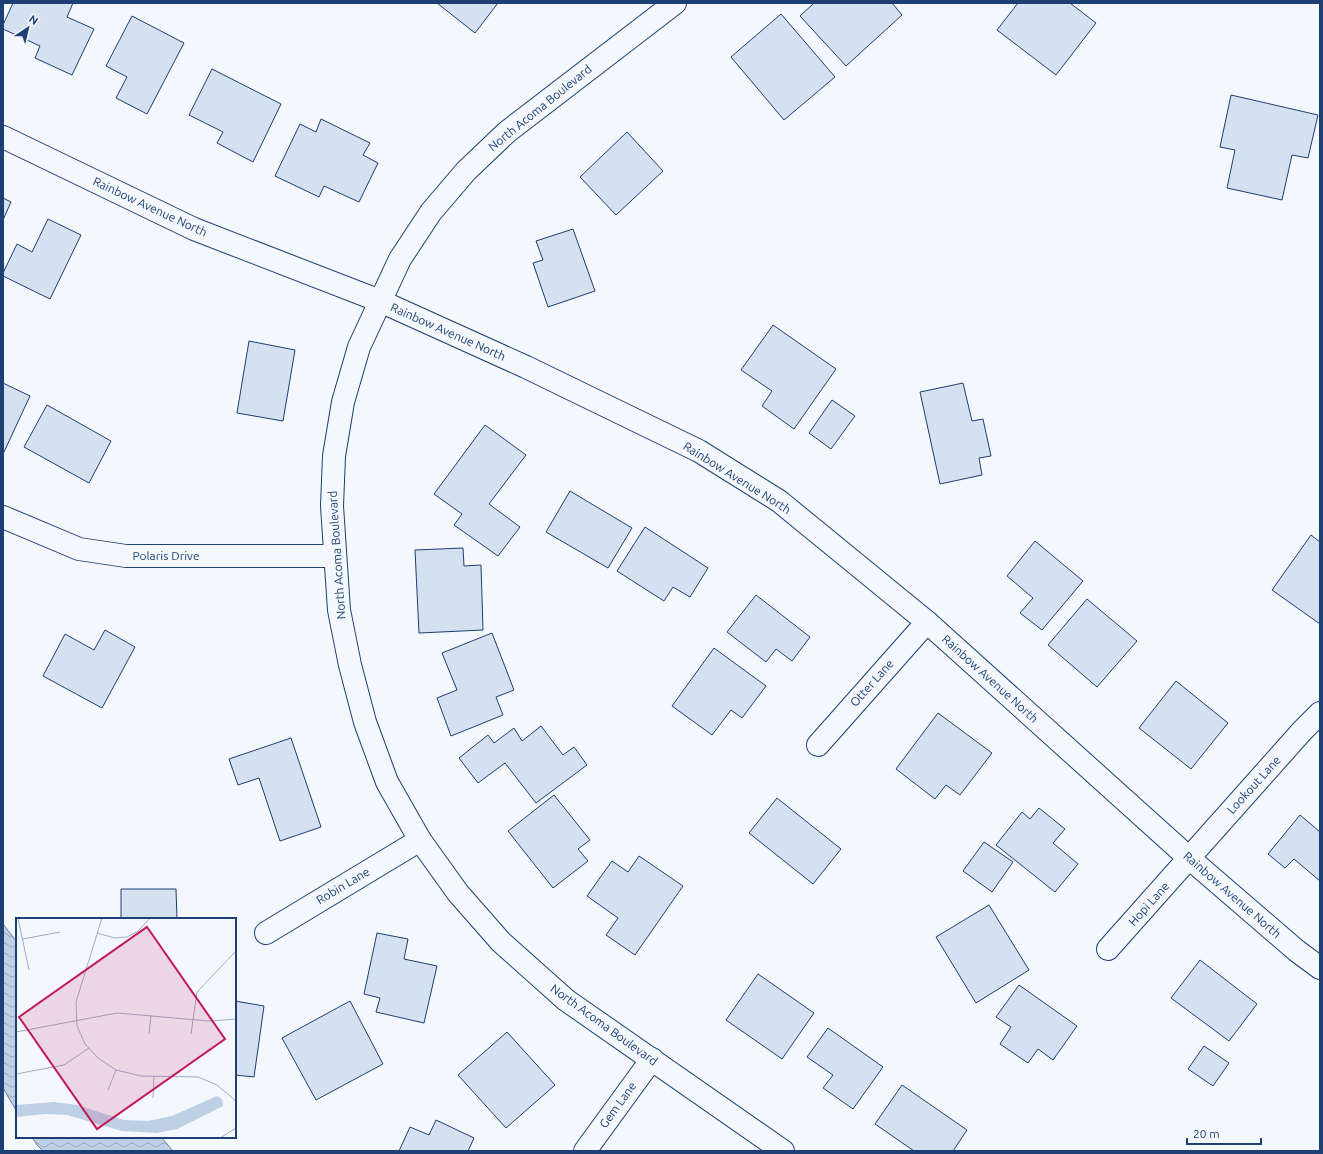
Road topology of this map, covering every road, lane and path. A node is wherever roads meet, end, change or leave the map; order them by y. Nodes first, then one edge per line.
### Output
1 (675, 3) edge
2 (3, 137) edge
3 (380, 302) junction
4 (3, 517) edge
5 (335, 556) junction
6 (927, 622) junction
7 (1320, 713) edge
8 (818, 744) dead end
9 (420, 840) junction
10 (1189, 858) junction
11 (266, 933) dead end
12 (1108, 949) dead end
13 (1320, 968) edge
14 (652, 1059) junction
15 (585, 1151) edge
16 (783, 1151) edge

1 - 3 street, North Acoma Boulevard
2 - 3 street, Rainbow Avenue North
3 - 5 street, North Acoma Boulevard
3 - 6 street, Rainbow Avenue North
4 - 5 street, Polaris Drive
5 - 9 street, North Acoma Boulevard
6 - 8 street, Otter Lane
6 - 10 street, Rainbow Avenue North
7 - 10 street, Lookout Lane
9 - 11 street, Robin Lane
9 - 14 street, North Acoma Boulevard
10 - 12 street, Hopi Lane
10 - 13 street, Rainbow Avenue North
14 - 15 street, Gem Lane
14 - 16 street, North Acoma Boulevard

